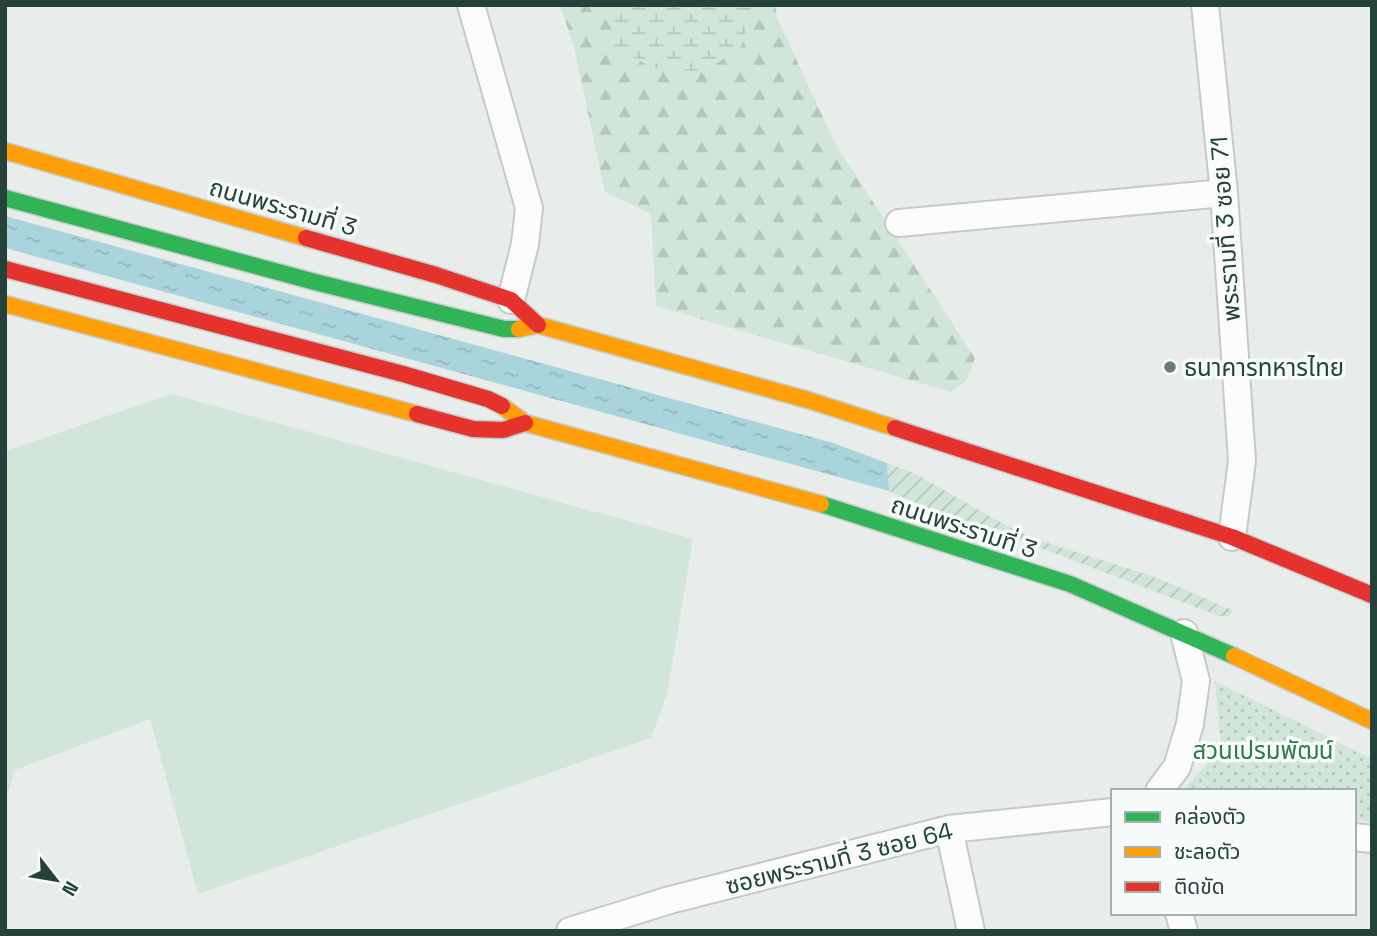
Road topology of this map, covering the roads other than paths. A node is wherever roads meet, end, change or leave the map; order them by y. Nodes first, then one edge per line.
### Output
1 (471, 5) edge
2 (1205, 5) edge
3 (5, 151) edge
4 (1224, 193) junction
5 (5, 198) edge
6 (899, 223) dead end
7 (5, 269) edge
8 (511, 300) junction
9 (5, 304) edge
10 (538, 325) junction
11 (525, 423) junction
12 (1232, 537) junction
13 (1372, 595) edge
14 (1184, 633) junction
15 (1372, 722) edge
16 (1160, 789) edge
17 (1111, 812) edge
18 (949, 830) junction
19 (612, 925) edge
20 (570, 931) edge
21 (971, 931) edge

1 - 8 street
2 - 4 street, พระรามที่ 3 ซอย 71
3 - 8 main road, ถนนพระรามที่ 3
4 - 6 street
4 - 12 street, พระรามที่ 3 ซอย 71
5 - 10 main road, ถนนพระรามที่ 3
7 - 11 main road, ถนนพระรามที่ 3
8 - 10 main road, ถนนพระรามที่ 3
9 - 11 main road, ถนนพระรามที่ 3
10 - 12 main road, ถนนพระรามที่ 3
11 - 14 main road, ถนนพระรามที่ 3
12 - 13 main road, ถนนพระรามที่ 3
14 - 15 main road, ถนนพระรามที่ 3
14 - 16 street
17 - 18 street, ซอยพระรามที่ 3 ซอย 64
18 - 19 street, ซอยพระรามที่ 3 ซอย 64
18 - 21 street
19 - 20 street, ซอยพระรามที่ 3 ซอย 64

